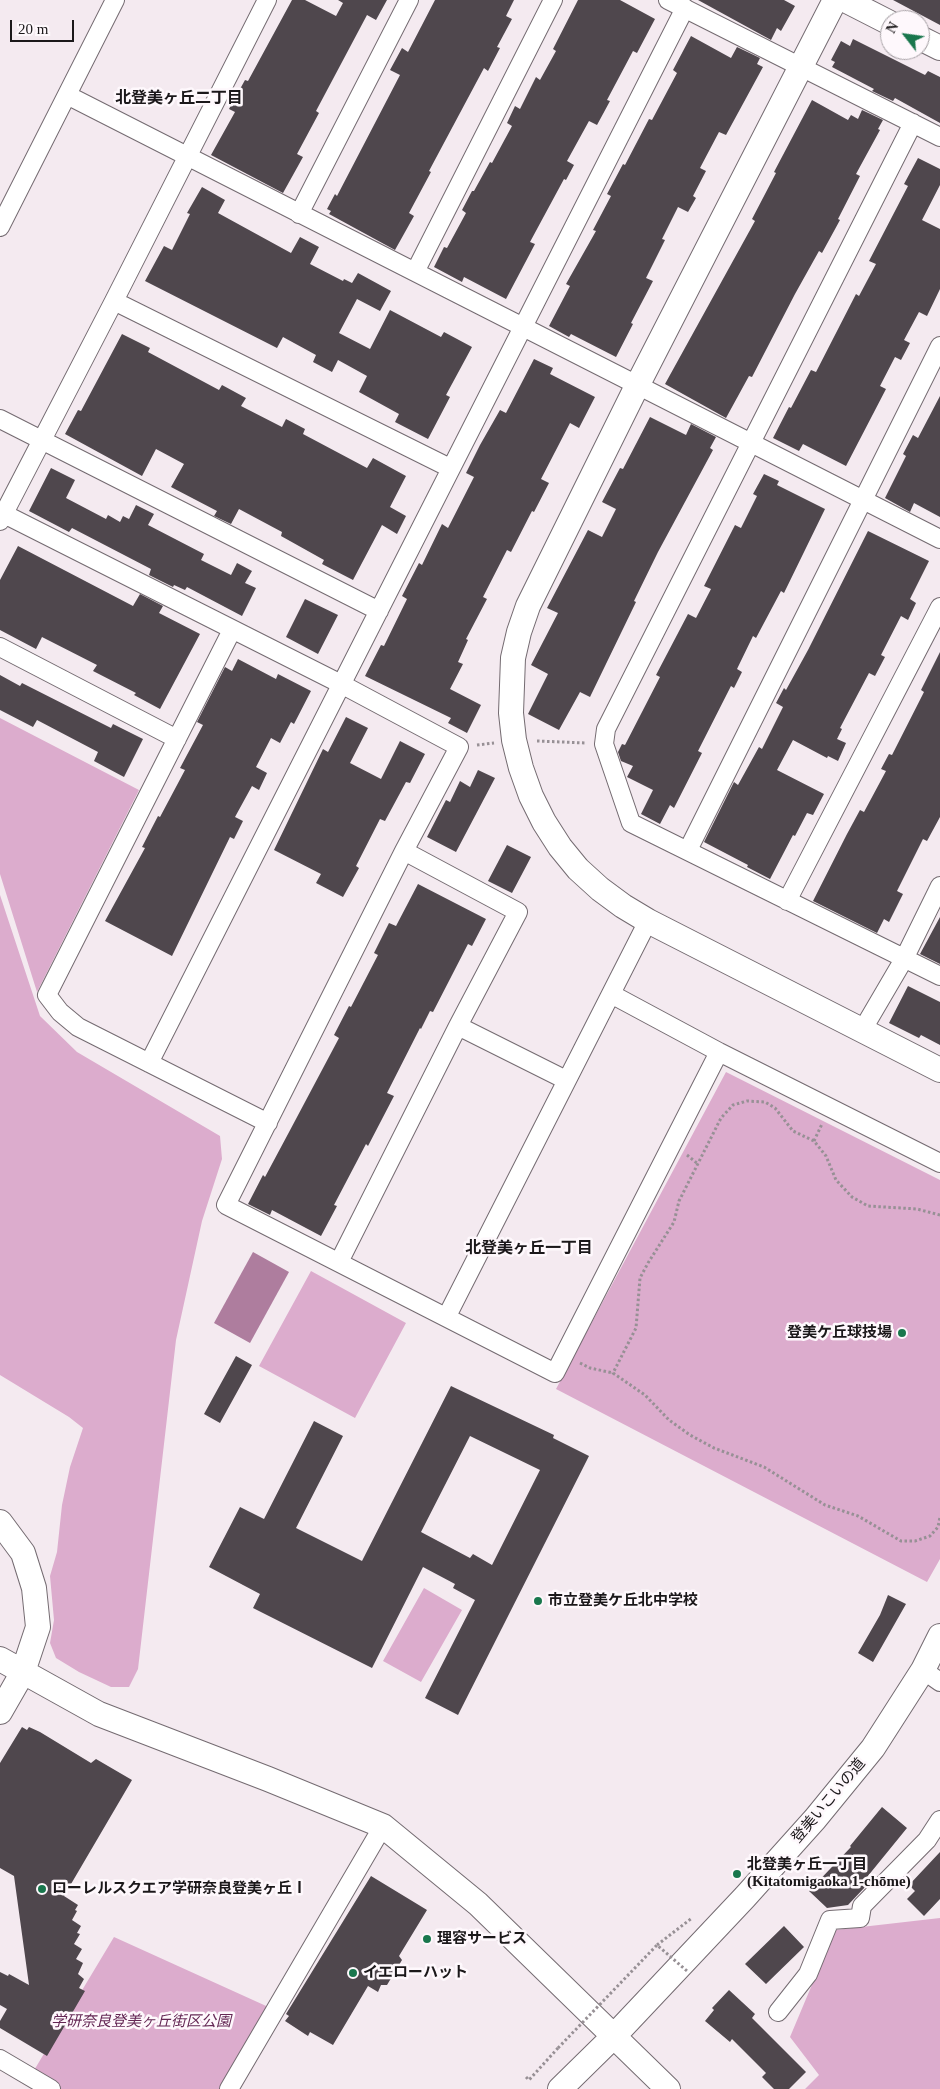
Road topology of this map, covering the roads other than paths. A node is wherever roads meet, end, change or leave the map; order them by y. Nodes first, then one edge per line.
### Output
1 (267, 0) edge
2 (409, 0) edge
3 (553, 0) edge
4 (668, 0) edge
5 (835, 0) edge
6 (845, 0) edge
7 (113, 1) edge
8 (685, 8) junction
9 (880, 18) edge
10 (801, 66) junction
11 (68, 95) junction
12 (913, 123) junction
13 (940, 137) edge
14 (187, 157) junction
15 (299, 214) junction
16 (0, 227) edge
17 (414, 272) junction
18 (114, 301) junction
19 (521, 327) junction
20 (940, 346) edge
21 (637, 386) junction
22 (0, 419) edge
23 (42, 442) junction
24 (751, 443) junction
25 (450, 468) junction
26 (862, 500) junction
27 (2, 517) edge
28 (940, 539) edge
29 (940, 608) edge
30 (379, 611) junction
31 (232, 630) junction
32 (0, 647) edge
33 (341, 684) junction
34 (177, 739) junction
35 (688, 850) junction
36 (404, 851) junction
37 (940, 886) edge
38 (787, 901) junction
39 (648, 921) junction
40 (904, 959) junction
41 (940, 976) edge
42 (610, 994) junction
43 (458, 1026) junction
44 (863, 1029) junction
45 (720, 1052) junction
46 (149, 1063) junction
47 (940, 1070) edge
48 (566, 1080) junction
49 (268, 1123) junction
50 (940, 1163) edge
51 (339, 1262) junction
52 (447, 1316) junction
53 (0, 1522) edge
54 (940, 1636) edge
55 (0, 1659) edge
56 (24, 1672) junction
57 (931, 1676) edge
58 (0, 1712) edge
59 (940, 1820) edge
60 (383, 1826) junction
61 (778, 2012) dead end
62 (614, 2036) junction
63 (0, 2059) edge
64 (51, 2089) edge
65 (229, 2089) edge
66 (560, 2089) edge
67 (668, 2089) edge

1 - 14 street
2 - 15 street
3 - 17 street
4 - 8 street
5 - 10 street
6 - 9 street
7 - 11 street
8 - 10 street
8 - 19 street
10 - 12 street
10 - 21 street
11 - 14 street
11 - 16 street
12 - 13 street
12 - 24 street
14 - 15 street
14 - 18 street
15 - 17 street
17 - 19 street
18 - 23 street
18 - 25 street
19 - 21 street
19 - 25 street
20 - 26 street
21 - 24 street
21 - 39 street
22 - 23 street
23 - 27 street
23 - 30 street
24 - 26 street
24 - 35 street
25 - 30 street
26 - 28 street
26 - 35 street
27 - 31 street
29 - 38 street
30 - 33 street
31 - 33 street
31 - 34 street
32 - 34 street
33 - 36 street
33 - 46 street
34 - 46 street
35 - 38 street
36 - 43 street
36 - 49 street
37 - 40 street
38 - 40 street
39 - 42 street
39 - 44 street
40 - 41 street
40 - 44 street
42 - 45 street
42 - 48 street
43 - 48 street
43 - 51 street
44 - 47 street
45 - 50 street
45 - 52 street
46 - 49 street
48 - 52 street
49 - 51 street
51 - 52 street
53 - 56 street
54 - 57 street, 登美いこいの道
55 - 56 street
56 - 58 street
56 - 60 street
57 - 62 street, 登美いこいの道
59 - 61 street
60 - 62 street
60 - 65 street
62 - 66 street, 登美いこいの道
62 - 67 street
63 - 64 street

